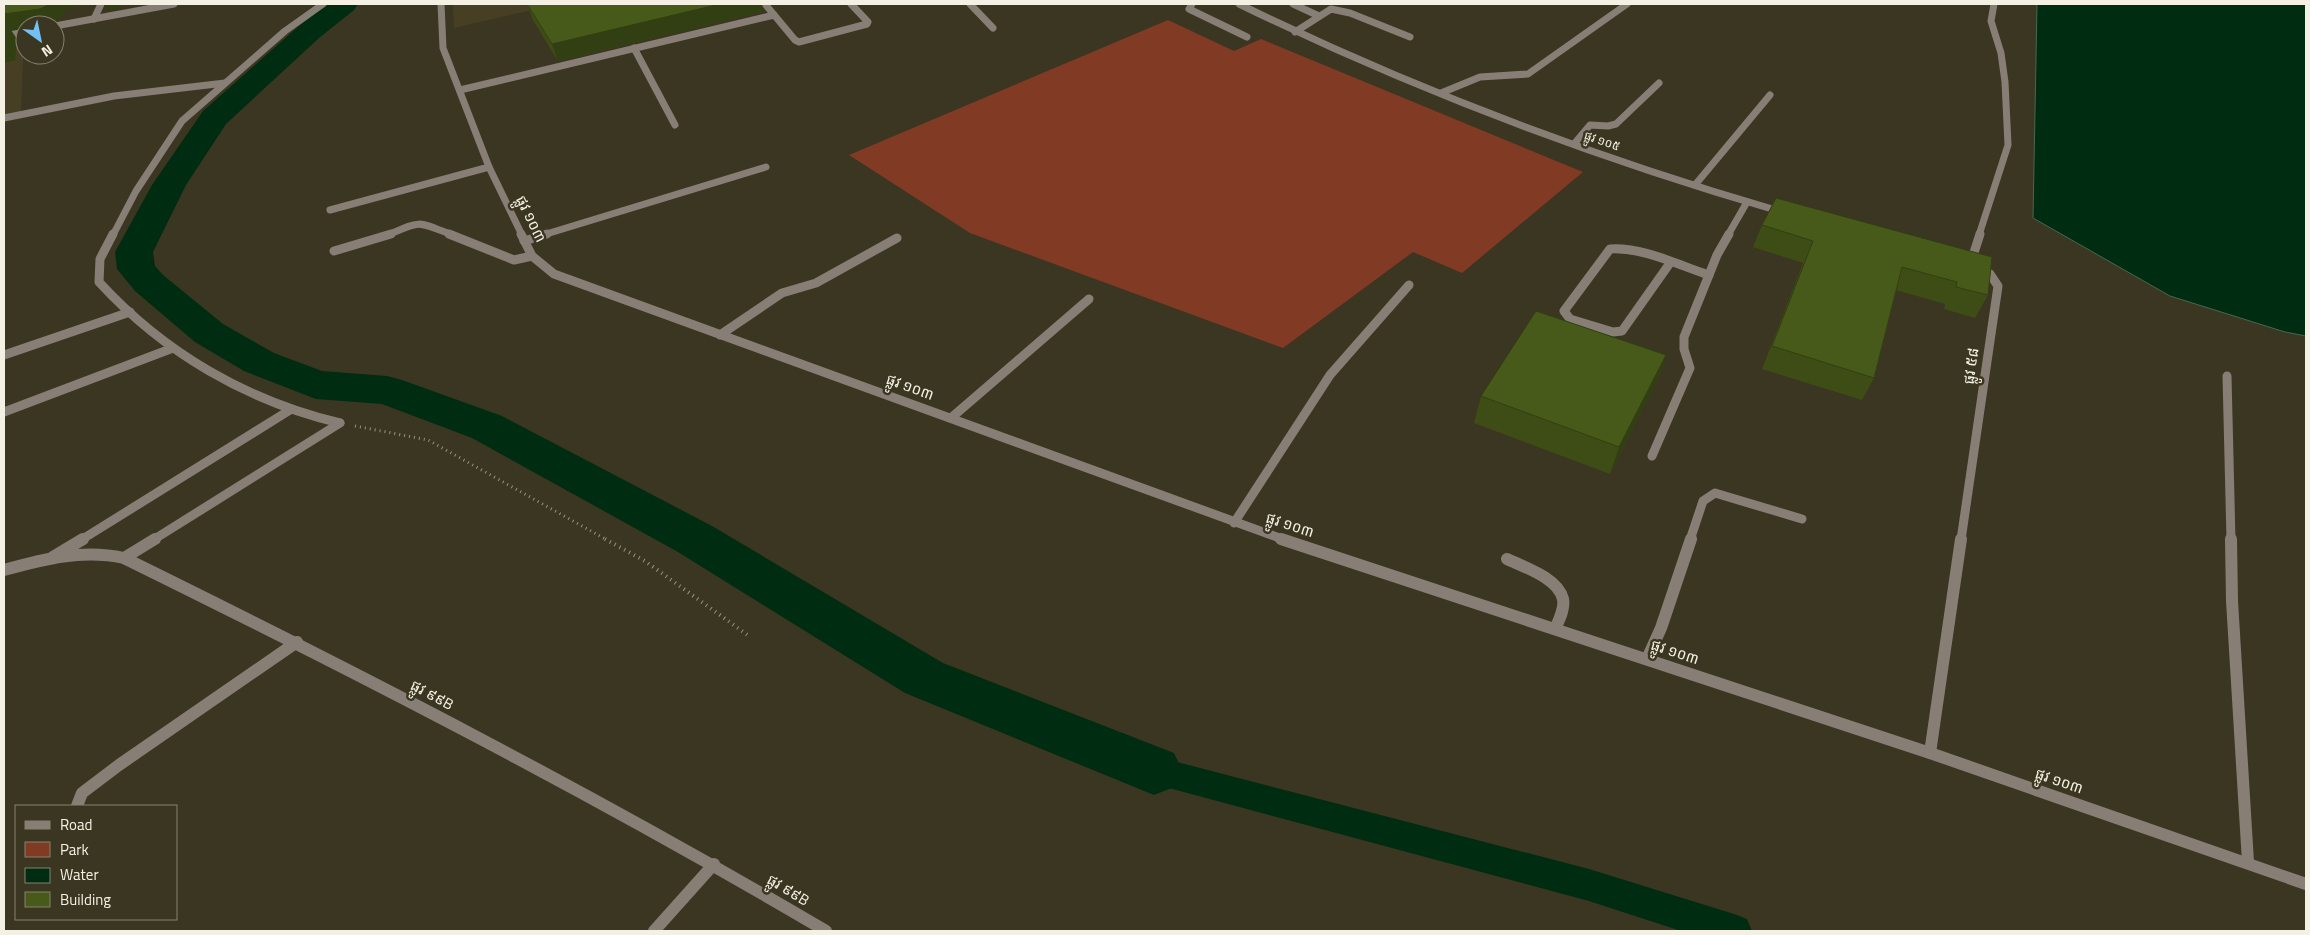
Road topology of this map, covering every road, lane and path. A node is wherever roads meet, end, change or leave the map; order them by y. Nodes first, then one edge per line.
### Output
1 (101, 4) edge
2 (174, 4) edge
3 (322, 4) edge
4 (441, 4) edge
5 (765, 4) edge
6 (851, 4) edge
7 (970, 4) edge
8 (1192, 4) edge
9 (1239, 4) edge
10 (1293, 4) edge
11 (1322, 4) edge
12 (1627, 4) edge
13 (1994, 4) edge
14 (1331, 9) junction
15 (774, 15) junction
16 (1319, 16) junction
17 (94, 19) junction
18 (65, 24) edge
19 (993, 28) dead end
20 (1295, 32) junction
21 (1248, 37) dead end
22 (1410, 37) dead end
23 (634, 48) junction
24 (225, 83) junction
25 (1659, 83) dead end
26 (460, 90) junction
27 (1441, 93) junction
28 (1770, 95) dead end
29 (4, 118) edge
30 (675, 125) dead end
31 (1574, 144) junction
32 (489, 167) junction
33 (766, 167) dead end
34 (1695, 185) junction
35 (1747, 202) junction
36 (330, 210) dead end
37 (1793, 215) edge
38 (897, 238) dead end
39 (524, 241) junction
40 (334, 251) dead end
41 (532, 256) junction
42 (1670, 263) junction
43 (1709, 275) junction
44 (1409, 285) dead end
45 (1090, 299) dead end
46 (130, 312) junction
47 (720, 335) junction
48 (173, 348) junction
49 (4, 355) edge
50 (2227, 376) dead end
51 (290, 410) junction
52 (4, 412) edge
53 (951, 418) junction
54 (340, 423) junction
55 (1652, 456) dead end
56 (1802, 519) dead end
57 (1234, 523) junction
58 (124, 558) junction
59 (49, 559) junction
60 (1507, 559) dead end
61 (4, 570) edge
62 (1555, 629) junction
63 (749, 636) dead end
64 (297, 642) junction
65 (1647, 659) junction
66 (1930, 753) junction
67 (77, 805) edge
68 (2248, 862) junction
69 (714, 864) junction
70 (2306, 884) edge
71 (654, 931) edge
72 (826, 931) edge

1 - 17 street
2 - 17 street
3 - 24 street
4 - 26 street, ផ្លូវ ១០៣
5 - 15 street
6 - 15 street
7 - 19 street
8 - 21 street
9 - 20 street, ផ្លូវ ១០៥
10 - 16 street
11 - 14 street
12 - 27 street
13 - 66 street, ផ្លូវ ៥៨
14 - 16 street
14 - 22 street
15 - 23 street
16 - 20 street
17 - 18 street
20 - 27 street, ផ្លូវ ១០៥
23 - 26 street
23 - 30 street
24 - 29 street
24 - 46 street
25 - 31 street
26 - 32 street, ផ្លូវ ១០៣
27 - 31 street, ផ្លូវ ១០៥
28 - 34 street
31 - 34 street, ផ្លូវ ១០៥
32 - 36 street
32 - 39 street, ផ្លូវ ១០៣
33 - 39 street
34 - 35 street, ផ្លូវ ១០៥
35 - 37 street, ផ្លូវ ១០៥
35 - 43 street
38 - 47 street
39 - 41 street, ផ្លូវ ១០៣
40 - 41 street
41 - 47 street, ផ្លូវ ១០៣
42 - 42 street
42 - 43 street
43 - 55 street
44 - 57 street
45 - 53 street
46 - 48 street
46 - 49 street
47 - 53 street, ផ្លូវ ១០៣
48 - 51 street
48 - 52 street
50 - 68 street
51 - 54 street
51 - 59 street
53 - 57 street, ផ្លូវ ១០៣
54 - 58 street
54 - 63 path
56 - 65 street
57 - 62 street, ផ្លូវ ១០៣
58 - 59 street, ផ្លូវ ៩៩B
58 - 64 street, ផ្លូវ ៩៩B
59 - 61 street, ផ្លូវ ៩៩B
60 - 62 street
62 - 65 street, ផ្លូវ ១០៣
64 - 67 street
64 - 69 street, ផ្លូវ ៩៩B
65 - 66 street, ផ្លូវ ១០៣
66 - 68 street, ផ្លូវ ១០៣
68 - 70 street, ផ្លូវ ១០៣
69 - 71 street
69 - 72 street, ផ្លូវ ៩៩B

